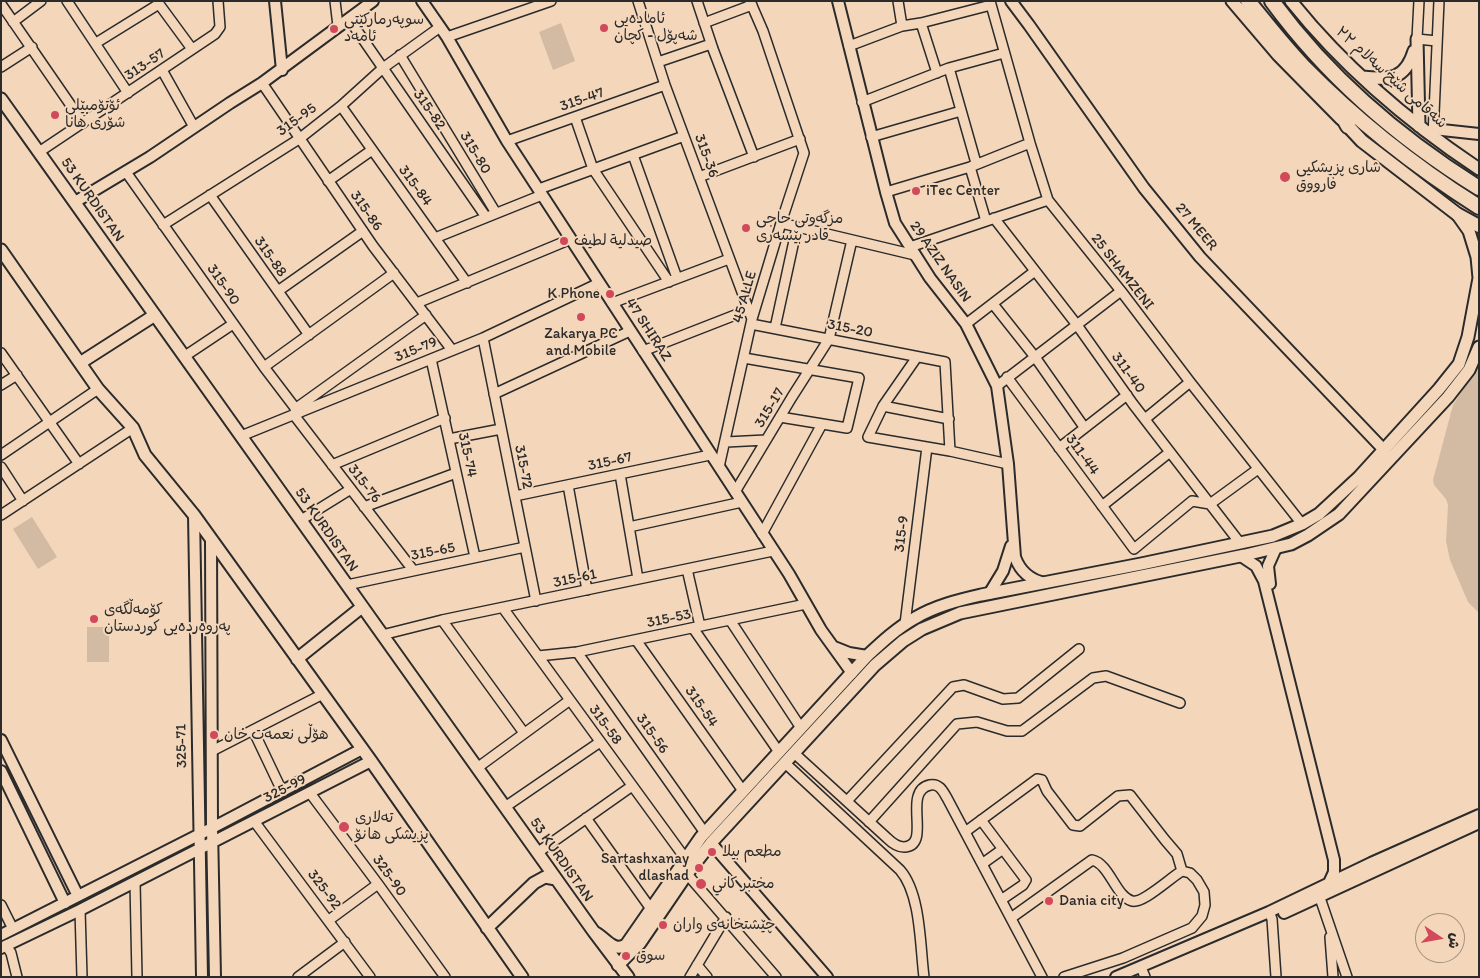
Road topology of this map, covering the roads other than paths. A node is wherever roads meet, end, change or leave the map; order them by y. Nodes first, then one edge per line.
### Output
1 (41, 1) edge
2 (68, 1) edge
3 (218, 1) edge
4 (275, 1) edge
5 (373, 1) edge
6 (422, 1) edge
7 (638, 1) edge
8 (697, 1) edge
9 (838, 1) edge
10 (898, 1) edge
11 (1011, 1) edge
12 (1232, 1) edge
13 (1248, 1) edge
14 (1272, 1) edge
15 (1291, 1) edge
16 (1419, 1) edge
17 (1439, 1) edge
18 (546, 2) edge
19 (159, 3) edge
20 (751, 3) edge
21 (990, 3) edge
22 (1, 4) edge
23 (338, 4) edge
24 (349, 19) junction
25 (13, 22) junction
26 (704, 23) junction
27 (921, 23) junction
28 (338, 26) junction
29 (902, 26) junction
30 (440, 27) junction
31 (448, 37) junction
32 (1417, 39) junction
33 (1437, 41) junction
34 (96, 43) junction
35 (711, 44) junction
36 (849, 46) junction
37 (32, 47) junction
38 (192, 49) junction
39 (1004, 53) junction
40 (400, 55) junction
41 (658, 62) junction
42 (1, 67) edge
43 (383, 68) junction
44 (949, 68) junction
45 (162, 70) junction
46 (282, 70) junction
47 (937, 73) junction
48 (1362, 76) junction
49 (262, 83) junction
50 (666, 85) junction
51 (1328, 90) junction
52 (128, 93) junction
53 (1, 99) edge
54 (862, 102) junction
55 (341, 106) junction
56 (961, 111) junction
57 (575, 117) junction
58 (83, 123) junction
59 (1348, 126) junction
60 (1419, 126) junction
61 (194, 127) junction
62 (1433, 133) junction
63 (1479, 134) edge
64 (684, 136) junction
65 (871, 137) junction
66 (298, 139) junction
67 (800, 139) junction
68 (507, 141) junction
69 (1030, 143) junction
70 (372, 150) junction
71 (39, 152) junction
72 (632, 155) junction
73 (754, 157) junction
74 (973, 165) junction
75 (593, 169) junction
76 (1479, 169) edge
77 (126, 172) junction
78 (699, 177) junction
79 (328, 182) junction
80 (1479, 188) edge
81 (541, 192) junction
82 (886, 192) junction
83 (210, 195) junction
84 (1048, 200) junction
85 (75, 202) junction
86 (1479, 207) edge
87 (496, 213) junction
88 (1457, 214) junction
89 (486, 217) junction
90 (990, 220) junction
91 (781, 223) junction
92 (163, 225) junction
93 (1479, 226) edge
94 (797, 227) junction
95 (363, 231) junction
96 (435, 238) junction
97 (571, 239) junction
98 (852, 240) junction
99 (1, 250) edge
100 (912, 251) junction
101 (730, 259) junction
102 (1478, 267) edge
103 (1035, 271) junction
104 (394, 273) junction
105 (673, 280) junction
106 (467, 282) junction
107 (599, 283) junction
108 (278, 291) junction
109 (1121, 291) junction
110 (417, 303) junction
111 (612, 303) junction
112 (992, 304) junction
113 (748, 310) junction
114 (155, 315) junction
115 (426, 315) junction
116 (751, 321) junction
117 (1479, 322) edge
118 (233, 324) junction
119 (966, 324) junction
120 (1077, 325) junction
121 (775, 328) junction
122 (630, 330) junction
123 (309, 334) junction
124 (483, 338) junction
125 (830, 339) junction
126 (1479, 347) edge
127 (452, 350) junction
128 (643, 351) junction
129 (1, 353) edge
130 (184, 356) junction
131 (917, 357) junction
132 (1035, 357) junction
133 (744, 358) junction
134 (432, 359) junction
135 (80, 363) junction
136 (264, 367) junction
137 (809, 370) junction
138 (17, 375) junction
139 (1007, 377) junction
140 (1190, 382) junction
141 (1, 385) edge
142 (997, 386) junction
143 (98, 389) junction
144 (494, 394) junction
145 (1127, 395) junction
146 (883, 406) junction
147 (296, 412) junction
148 (780, 417) junction
149 (444, 418) junction
150 (948, 419) junction
151 (1144, 419) junction
152 (49, 422) junction
153 (822, 424) junction
154 (1084, 427) junction
155 (133, 428) junction
156 (502, 429) junction
157 (241, 436) junction
158 (449, 439) junction
159 (766, 440) junction
160 (726, 442) junction
161 (927, 447) junction
162 (1059, 448) junction
163 (1384, 450) junction
164 (950, 451) junction
165 (1170, 452) junction
166 (1, 455) edge
167 (710, 455) junction
168 (79, 464) junction
169 (1008, 464) junction
170 (332, 465) junction
171 (1, 467) edge
172 (719, 467) junction
173 (1258, 469) junction
174 (456, 473) junction
175 (620, 474) junction
176 (568, 484) junction
177 (350, 488) junction
178 (735, 492) junction
179 (1341, 495) junction
180 (515, 496) junction
181 (23, 501) junction
182 (742, 502) junction
183 (1210, 504) junction
184 (1102, 506) junction
185 (364, 507) junction
186 (1, 515) edge
187 (194, 515) junction
188 (301, 520) junction
189 (1302, 524) junction
190 (629, 527) junction
191 (762, 534) junction
192 (1013, 537) junction
193 (211, 539) junction
194 (1240, 543) junction
195 (525, 547) junction
196 (1276, 548) junction
197 (774, 551) junction
198 (1242, 556) junction
199 (475, 557) junction
200 (1141, 564) junction
201 (687, 569) junction
202 (413, 570) junction
203 (1144, 577) junction
204 (638, 580) junction
205 (1045, 583) junction
206 (346, 584) junction
207 (588, 590) junction
208 (989, 594) junction
209 (536, 601) junction
210 (806, 604) junction
211 (362, 607) junction
212 (503, 608) junction
213 (442, 620) junction
214 (730, 620) junction
215 (905, 624) junction
216 (696, 627) junction
217 (382, 635) junction
218 (636, 640) junction
219 (833, 647) junction
220 (1079, 649) dead end
221 (578, 652) junction
222 (538, 656) junction
223 (866, 656) junction
224 (297, 659) junction
225 (852, 672) junction
226 (323, 694) junction
227 (570, 700) junction
228 (824, 703) junction
229 (1180, 703) dead end
230 (833, 711) junction
231 (801, 728) junction
232 (254, 730) junction
233 (524, 732) junction
234 (1, 740) edge
235 (600, 742) junction
236 (362, 749) junction
237 (212, 751) junction
238 (778, 752) junction
239 (794, 753) junction
240 (349, 756) junction
241 (371, 761) junction
242 (785, 763) junction
243 (477, 768) junction
244 (356, 769) junction
245 (1, 771) edge
246 (632, 786) junction
247 (282, 791) junction
248 (743, 791) junction
249 (310, 793) junction
250 (846, 801) junction
251 (505, 807) junction
252 (1479, 815) edge
253 (586, 818) junction
254 (981, 820) junction
255 (254, 821) junction
256 (869, 822) junction
257 (1479, 823) edge
258 (212, 828) junction
259 (965, 832) junction
260 (198, 835) junction
261 (708, 838) junction
262 (212, 843) junction
263 (1003, 849) junction
264 (199, 850) junction
265 (538, 853) junction
266 (685, 858) junction
267 (982, 864) junction
268 (1360, 869) junction
269 (1182, 871) junction
270 (687, 874) junction
271 (556, 879) junction
272 (135, 882) junction
273 (1329, 883) junction
274 (378, 884) junction
275 (1318, 893) junction
276 (78, 896) junction
277 (1001, 900) junction
278 (65, 903) junction
279 (1, 905) edge
280 (651, 909) junction
281 (80, 910) junction
282 (1270, 915) junction
283 (726, 917) junction
284 (1011, 918) junction
285 (329, 920) junction
286 (1329, 926) junction
287 (487, 928) junction
288 (13, 930) junction
289 (594, 932) junction
290 (1, 935) edge
291 (636, 940) junction
292 (345, 942) junction
293 (4, 947) edge
294 (618, 965) junction
295 (697, 965) junction
296 (1141, 974) edge
297 (519, 976) edge
298 (824, 976) edge
299 (17, 977) edge
300 (82, 977) edge
301 (137, 977) edge
302 (202, 977) edge
303 (215, 977) edge
304 (298, 977) edge
305 (370, 977) edge
306 (445, 977) edge
307 (628, 977) edge
308 (690, 977) edge
309 (707, 977) edge
310 (776, 977) edge
311 (924, 977) edge
312 (1042, 977) edge
313 (1064, 977) edge
314 (1116, 977) edge
315 (1276, 977) edge
316 (1333, 977) edge
317 (1347, 977) edge

1 - 25 street
2 - 34 street
3 - 38 street, 313-57
4 - 46 street
5 - 24 street
6 - 30 street, 47 SHIRAZ
7 - 41 street, 315-36
8 - 26 street
9 - 36 street, 29 AZIZ NASIN
10 - 29 street
11 - 163 street, 27 MEER
12 - 59 main road
13 - 51 highway
14 - 80 highway
15 - 48 main road, شەقامی شێخ سەلام ٣٣
16 - 32 street
17 - 33 street
18 - 31 street
19 - 34 street
19 - 38 street
20 - 26 street
20 - 67 street, 45 ALLE
21 - 27 street
21 - 39 street, 25 SHAMZENI
22 - 25 street
23 - 28 street
24 - 28 street
24 - 43 street, 315-82
25 - 37 street
26 - 35 street
27 - 29 street
27 - 47 street
28 - 46 street
29 - 36 street
30 - 31 street, 47 SHIRAZ
30 - 40 street, 315-95
31 - 68 street, 47 SHIRAZ
32 - 33 street
32 - 48 main road
32 - 60 main road
33 - 62 street
34 - 52 street
35 - 41 street
35 - 73 street
36 - 54 street, 29 AZIZ NASIN
37 - 42 street
37 - 58 street
38 - 45 street, 313-57
39 - 44 street
39 - 69 street, 25 SHAMZENI
40 - 43 street, 315-95
40 - 87 street, 315-80
41 - 50 street, 315-36
43 - 55 street, 315-95
43 - 89 street, 315-82
44 - 47 street
44 - 56 street
45 - 52 street, 313-57
45 - 61 street
46 - 49 street
47 - 54 street
48 - 60 main road, شەقامی شێخ سەلام ٣٣
49 - 61 street
49 - 66 street, 315-86
50 - 57 street, 315-47
50 - 64 street, 315-36
51 - 59 highway
51 - 86 highway
52 - 58 street, 313-57
53 - 71 main road, 53 KURDISTAN
54 - 65 street, 29 AZIZ NASIN
55 - 66 street, 315-95
55 - 70 street, 315-84
56 - 65 street
56 - 74 street
57 - 68 street, 315-47
57 - 75 street
58 - 71 street, 313-57
59 - 88 main road
60 - 62 main road, شەقامی شێخ سەلام ٣٣
61 - 77 street
62 - 63 street
62 - 76 main road, شەقامی شێخ سەلام ٣٣
64 - 72 street
64 - 78 street, 315-36
65 - 82 street, 29 AZIZ NASIN
66 - 79 street, 315-86
66 - 83 street, 315-95
67 - 73 street
67 - 91 street, 45 ALLE
68 - 81 street, 47 SHIRAZ
69 - 74 street
69 - 84 street, 25 SHAMZENI
70 - 79 street
70 - 96 street, 315-84
71 - 85 main road, 53 KURDISTAN
72 - 75 street
72 - 105 street
73 - 78 street
74 - 82 street
74 - 90 street
75 - 81 street
75 - 105 street
77 - 85 street
77 - 92 street, 315-90
78 - 101 street, 315-36
79 - 95 street, 315-86
81 - 87 street
81 - 97 street, 47 SHIRAZ
82 - 100 street, 29 AZIZ NASIN
83 - 92 street, 315-95
83 - 108 street, 315-88
84 - 90 street
84 - 109 street, 25 SHAMZENI
85 - 114 main road, 53 KURDISTAN
87 - 89 street
88 - 93 main road
88 - 102 main road
89 - 96 street
90 - 100 street
90 - 103 street, 311-40
91 - 94 street
91 - 116 street, 45 ALLE
92 - 118 street, 315-90
94 - 98 street
94 - 121 street
95 - 104 street, 315-86
95 - 108 street
96 - 106 street, 315-84
97 - 106 street
97 - 107 street, 47 SHIRAZ
98 - 100 street
98 - 125 street
99 - 135 main road
100 - 119 street, 29 AZIZ NASIN
101 - 105 street
101 - 113 street, 315-36
102 - 163 main road
103 - 112 street
103 - 120 street, 311-40
104 - 110 street, 315-86
104 - 123 street
105 - 111 street
106 - 110 street
107 - 111 street, 47 SHIRAZ
107 - 124 street, 315-79
108 - 123 street, 315-88
109 - 120 street
109 - 140 street, 25 SHAMZENI
110 - 115 street, 315-86
111 - 122 street, 47 SHIRAZ
112 - 119 street
112 - 132 street
113 - 116 street, 315-36
113 - 128 street
114 - 130 main road, 53 KURDISTAN
114 - 135 main road
115 - 127 street, 315-86
115 - 147 street
116 - 121 street, 315-20
116 - 133 street, 45 ALLE
117 - 179 main road
118 - 130 street
118 - 136 street, 315-90
119 - 142 street, 29 AZIZ NASIN
120 - 132 street
120 - 145 street, 311-40
121 - 125 street, 315-20
122 - 128 street, 47 SHIRAZ
122 - 144 street
123 - 136 street
124 - 127 street, 315-79
124 - 144 street, 315-72
125 - 131 street, 315-20
125 - 137 street, 315-17
126 - 196 main road
127 - 134 street, 315-79
128 - 167 street, 47 SHIRAZ
129 - 138 street
130 - 157 main road, 53 KURDISTAN
131 - 146 street
131 - 150 street, 315-20
132 - 139 street
132 - 154 street
133 - 137 street
133 - 160 street, 45 ALLE
134 - 147 street, 315-79
134 - 149 street, 315-74
135 - 143 main road
136 - 147 street, 315-90
137 - 148 street, 315-17
137 - 153 street
138 - 141 street
138 - 152 street
139 - 142 street
139 - 162 street, 311-44
140 - 151 street
140 - 173 street, 25 SHAMZENI
142 - 169 street, 29 AZIZ NASIN
143 - 152 street
143 - 155 main road
144 - 156 street, 315-72
145 - 151 street, 311-40
145 - 154 street
146 - 150 street
146 - 161 street
147 - 157 street, 315-79
147 - 170 street, 315-76
148 - 153 street
148 - 159 street, 315-17
149 - 158 street, 315-74
149 - 170 street
150 - 164 street
151 - 165 street, 311-40
152 - 166 street
152 - 168 street
153 - 191 street
154 - 162 street
155 - 168 street
155 - 187 main road
156 - 158 street
156 - 180 street, 315-72
157 - 188 main road, 53 KURDISTAN
158 - 174 street, 315-74
159 - 160 street
159 - 178 street, 315-17
160 - 172 street, 45 ALLE
161 - 164 street
161 - 215 street, 315-9
162 - 184 street, 311-44
163 - 179 main road
164 - 169 street
165 - 183 street, 311-40
165 - 184 street
167 - 172 street, 47 SHIRAZ
167 - 175 street, 315-67
168 - 181 street
169 - 192 street, 29 AZIZ NASIN
170 - 177 street, 315-76
171 - 181 street
172 - 178 street, 47 SHIRAZ
173 - 183 street
173 - 189 street, 25 SHAMZENI
174 - 185 street
174 - 199 street, 315-74
175 - 176 street, 315-67
175 - 190 street
176 - 180 street, 315-67
176 - 207 street
177 - 185 street, 315-76
177 - 188 street
178 - 182 street, 47 SHIRAZ
179 - 189 main road
180 - 195 street, 315-72
181 - 186 street
182 - 190 street
182 - 191 street, 47 SHIRAZ
183 - 184 street, 311-44
183 - 194 street, 311-40
185 - 202 street, 315-76
187 - 193 main road
187 - 260 street, 325-71
188 - 206 main road, 53 KURDISTAN
189 - 194 main road
190 - 204 street
191 - 197 street, 47 SHIRAZ
192 - 205 street, 29 AZIZ NASIN
192 - 208 street, 29 AZIZ NASIN
193 - 224 main road
193 - 237 street, 325-71
194 - 200 main road
195 - 199 street, 315-65
195 - 209 street, 315-72
196 - 198 main road
196 - 268 street
197 - 201 street, 315-61
197 - 210 street, 47 SHIRAZ
198 - 203 main road
198 - 273 street
199 - 202 street, 315-65
200 - 203 main road
200 - 205 main road
201 - 204 street, 315-61
201 - 216 street
202 - 206 street, 315-65
203 - 230 main road
204 - 207 street, 315-61
205 - 208 main road
206 - 211 main road, 53 KURDISTAN
207 - 209 street, 315-61
208 - 215 main road
209 - 212 street, 315-61
210 - 214 street, 315-53
210 - 219 street, 47 SHIRAZ
211 - 217 main road, 53 KURDISTAN
211 - 224 main road
212 - 213 street, 315-61
212 - 222 street, 315-58
213 - 217 street, 315-61
213 - 233 street
214 - 216 street, 315-53
214 - 231 street
215 - 223 main road
216 - 218 street, 315-53
216 - 238 street
217 - 243 main road, 53 KURDISTAN
218 - 221 street, 315-53
218 - 248 street, 315-54
219 - 223 street
219 - 225 street, 47 SHIRAZ
220 - 250 street
221 - 222 street, 315-53
221 - 261 street, 315-56
222 - 227 street, 315-58
223 - 225 main road
224 - 226 main road
225 - 228 main road
226 - 232 street
226 - 236 main road
227 - 233 street
227 - 235 street, 315-58
228 - 230 main road
228 - 231 main road
229 - 256 street
230 - 239 main road
231 - 238 main road
232 - 237 street
232 - 247 street
233 - 243 street
234 - 276 street
235 - 246 street, 315-58
235 - 251 street
236 - 240 street
236 - 241 main road
237 - 258 street, 325-71
238 - 248 main road
239 - 242 main road
239 - 250 street
240 - 244 street
240 - 247 street
241 - 244 street, 325-99
241 - 287 main road
242 - 261 main road
242 - 311 street
243 - 251 main road, 53 KURDISTAN
244 - 249 street, 325-99
245 - 278 street
246 - 253 street
246 - 266 street, 315-58
247 - 258 street
248 - 261 main road
249 - 255 street, 325-99
249 - 274 street, 325-90
250 - 256 street
251 - 265 main road, 53 KURDISTAN
252 - 268 street
253 - 265 street
253 - 280 street
254 - 259 street
254 - 263 street
254 - 269 street
255 - 262 street, 325-99
255 - 285 street, 325-92
256 - 259 street
257 - 275 street
258 - 260 street
258 - 262 street, 325-71
259 - 267 street
260 - 264 street, 325-71
260 - 276 street
261 - 266 main road
261 - 270 main road
261 - 298 street
262 - 264 street, 325-99
262 - 303 street, 325-71
263 - 267 street
263 - 277 street
264 - 272 street, 325-99
264 - 302 street, 325-71
265 - 271 main road, 53 KURDISTAN
266 - 280 main road
267 - 277 street
268 - 273 street
269 - 284 street
269 - 313 street
270 - 283 street
270 - 291 main road
271 - 287 main road
271 - 289 main road, 53 KURDISTAN
272 - 281 street, 325-99
272 - 301 street
273 - 275 street
274 - 285 street
274 - 306 street, 325-90
275 - 282 street
275 - 286 street
276 - 278 street
277 - 284 street
278 - 288 street
279 - 288 street
280 - 291 main road
281 - 293 street, 325-99
281 - 300 street
282 - 296 street
282 - 315 street
283 - 295 street
283 - 310 street
284 - 312 street
285 - 292 street, 325-92
286 - 316 street
286 - 317 street
287 - 297 main road
288 - 290 street
289 - 291 main road
289 - 294 main road, 53 KURDISTAN
291 - 294 main road
292 - 304 street
292 - 305 street, 325-92
293 - 299 street
294 - 307 main road, 53 KURDISTAN
295 - 308 street
295 - 309 street
296 - 314 street

